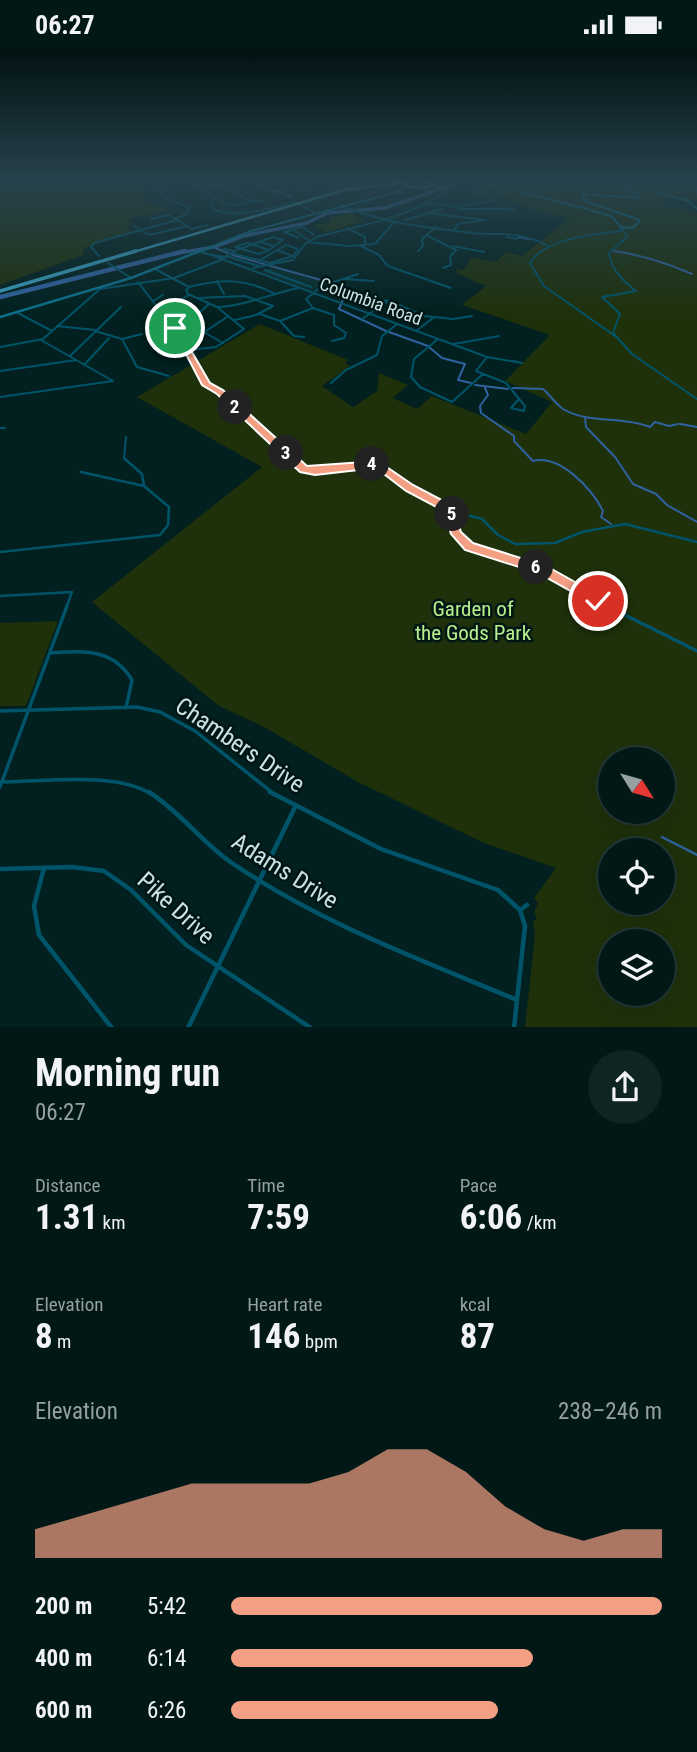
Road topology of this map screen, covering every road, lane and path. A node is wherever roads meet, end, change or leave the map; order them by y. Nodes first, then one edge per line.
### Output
1 (158, 225) edge
2 (208, 225) dead end
3 (223, 225) edge
4 (271, 225) edge
5 (358, 225) edge
6 (392, 225) edge
7 (422, 225) edge
8 (458, 225) edge
9 (618, 225) edge
10 (635, 225) edge
11 (134, 226) dead end
12 (187, 226) joint
13 (436, 227) junction
14 (347, 228) junction
15 (621, 228) junction
16 (294, 229) junction
17 (141, 230) junction
18 (454, 230) junction
19 (314, 235) dead end
20 (428, 236) junction
21 (506, 236) junction
22 (299, 237) dead end
23 (517, 239) dead end
24 (257, 241) junction
25 (308, 241) junction
26 (507, 241) dead end
27 (539, 243) junction
28 (251, 244) junction
29 (257, 246) junction
30 (363, 246) junction
31 (453, 246) junction
32 (552, 246) junction
33 (263, 248) junction
34 (272, 248) junction
35 (224, 249) dead end
36 (240, 249) junction
37 (541, 249) junction
38 (277, 250) junction
39 (202, 251) junction
40 (247, 251) junction
41 (418, 251) dead end
42 (232, 252) junction
43 (254, 253) junction
44 (484, 253) dead end
45 (272, 254) junction
46 (293, 256) junction
47 (266, 257) junction
48 (223, 258) junction
49 (285, 258) junction
50 (104, 260) junction
51 (260, 260) junction
52 (278, 261) junction
53 (258, 266) dead end
54 (271, 266) junction
55 (252, 268) junction
56 (443, 268) dead end
57 (155, 269) junction
58 (261, 269) junction
59 (257, 272) junction
60 (358, 274) dead end
61 (131, 278) junction
62 (174, 278) junction
63 (341, 278) junction
64 (217, 281) junction
65 (373, 281) dead end
66 (138, 282) junction
67 (331, 282) junction
68 (190, 287) junction
69 (311, 287) dead end
70 (299, 288) junction
71 (451, 288) dead end
72 (0, 290) edge
73 (312, 292) junction
74 (273, 293) junction
75 (224, 294) junction
76 (163, 295) dead end
77 (189, 295) junction
78 (256, 296) junction
79 (197, 298) junction
80 (153, 301) junction
81 (388, 301) junction
82 (209, 304) junction
83 (171, 305) dead end
84 (121, 307) dead end
85 (217, 307) junction
86 (313, 307) junction
87 (16, 312) junction
88 (260, 314) junction
89 (370, 314) junction
90 (228, 316) junction
91 (472, 316) dead end
92 (0, 317) edge
93 (433, 318) junction
94 (362, 319) dead end
95 (234, 321) junction
96 (280, 321) junction
97 (397, 324) junction
98 (57, 326) junction
99 (612, 328) junction
100 (605, 329) junction
101 (94, 330) junction
102 (52, 331) junction
103 (206, 331) junction
104 (416, 331) junction
105 (142, 334) dead end
106 (499, 336) dead end
107 (615, 336) junction
108 (111, 337) junction
109 (304, 337) dead end
110 (122, 339) junction
111 (438, 339) junction
112 (41, 340) junction
113 (332, 341) dead end
114 (223, 343) junction
115 (454, 344) junction
116 (0, 347) edge
117 (190, 350) junction
118 (70, 356) junction
119 (487, 357) junction
120 (78, 360) junction
121 (513, 362) dead end
122 (85, 364) junction
123 (0, 371) edge
124 (483, 374) junction
125 (169, 376) dead end
126 (331, 383) dead end
127 (0, 397) edge
128 (697, 399) edge
129 (518, 400) dead end
130 (0, 428) edge
131 (5, 428) dead end
132 (126, 437) dead end
133 (81, 473) dead end
134 (144, 486) junction
135 (449, 509) junction
136 (466, 515) junction
137 (455, 521) junction
138 (697, 542) edge
139 (0, 552) edge
140 (0, 596) edge
141 (697, 651) edge
142 (50, 653) junction
143 (126, 708) junction
144 (29, 710) junction
145 (0, 711) edge
146 (1, 784) edge
147 (296, 805) junction
148 (44, 868) junction
149 (0, 869) edge
150 (260, 879) junction
151 (527, 905) dead end
152 (520, 910) junction
153 (218, 967) junction
154 (517, 1000) junction
155 (112, 1027) edge
156 (188, 1027) edge
157 (311, 1027) edge
158 (514, 1027) edge

1 - 17 street
2 - 12 street
3 - 50 highway
4 - 39 street
5 - 14 street
6 - 30 street
7 - 13 street
8 - 18 street
9 - 15 street
10 - 15 street
11 - 17 street
12 - 17 street
13 - 18 street
13 - 20 street
14 - 25 street
14 - 30 street
15 - 32 street
15 - 99 street
16 - 19 street
16 - 22 street
16 - 25 street
17 - 50 street
18 - 21 street
20 - 31 street
20 - 41 street
21 - 23 street
21 - 26 street
21 - 27 street
24 - 28 street
24 - 34 street
24 - 34 street
25 - 30 street
25 - 54 street
27 - 32 street
27 - 37 street
28 - 29 street
28 - 36 street
28 - 36 street
29 - 33 street
29 - 40 street
30 - 71 street
31 - 44 street
31 - 56 street
32 - 37 street
33 - 34 street
33 - 43 street
34 - 38 street
34 - 43 street
35 - 42 street
36 - 40 street
36 - 42 street
37 - 100 street
38 - 45 street
38 - 46 street
38 - 46 street
39 - 48 street
39 - 57 street
40 - 43 street
42 - 48 street
42 - 51 street
45 - 47 street
45 - 49 street
46 - 49 street
47 - 51 street
47 - 52 street
48 - 53 street
48 - 55 street, Columbia Road
48 - 62 street
49 - 52 street
50 - 61 street
50 - 72 highway
51 - 54 street
52 - 54 street
54 - 58 street
55 - 58 street
55 - 59 street, Columbia Road
57 - 61 street
57 - 62 street
58 - 59 street
58 - 69 street
59 - 70 street, Columbia Road
60 - 63 street
61 - 87 street
62 - 66 street
62 - 68 street
63 - 65 street
63 - 67 street
64 - 68 street
64 - 74 street
64 - 75 street
66 - 80 street
66 - 98 street
67 - 73 street
67 - 81 street
68 - 77 street
70 - 73 street, Columbia Road
70 - 74 street
73 - 86 street
73 - 89 street, Columbia Road
74 - 78 street
75 - 78 street
75 - 79 street
76 - 80 street
77 - 79 street
77 - 83 street
78 - 85 street
78 - 88 street
79 - 82 street
80 - 117 street
81 - 89 street
81 - 93 street
82 - 85 street
82 - 103 street
84 - 101 street
85 - 90 street
86 - 96 street
86 - 113 street
87 - 92 street
87 - 102 street
88 - 95 street
88 - 96 street
89 - 94 street
89 - 97 street, Columbia Road
90 - 95 street
90 - 103 street
91 - 93 street
93 - 104 street
95 - 114 street
96 - 109 street
97 - 104 street, Columbia Road
97 - 126 street
98 - 101 street
98 - 102 street
99 - 100 street
99 - 107 street
100 - 107 street
101 - 108 street
101 - 118 street
102 - 112 street
103 - 114 street
104 - 111 street, Columbia Road
105 - 110 street
106 - 115 street
107 - 128 street
108 - 110 street
108 - 122 street
110 - 125 street
111 - 115 street, Columbia Road
111 - 124 street
112 - 116 street
112 - 118 street
114 - 117 street
115 - 119 street, Columbia Road
117 - 135 street
118 - 120 street
119 - 121 street, Columbia Road
119 - 124 street
120 - 122 street
120 - 123 street
122 - 127 street
124 - 129 street
130 - 131 street
132 - 134 street
133 - 134 street
134 - 139 street
135 - 136 street
135 - 137 street
136 - 137 street
136 - 138 street
137 - 141 street
140 - 142 street
142 - 143 street
142 - 144 street
143 - 144 street, Chambers Drive
143 - 147 street, Chambers Drive
144 - 145 street, Chambers Drive
144 - 146 street
146 - 150 street, Adams Drive
147 - 150 street
147 - 152 street, Chambers Drive
148 - 149 street, Pike Drive
148 - 153 street, Pike Drive
148 - 155 street
150 - 153 street
150 - 154 street, Adams Drive
151 - 152 street
152 - 154 street
153 - 156 street
153 - 157 street, Pike Drive
154 - 158 street

